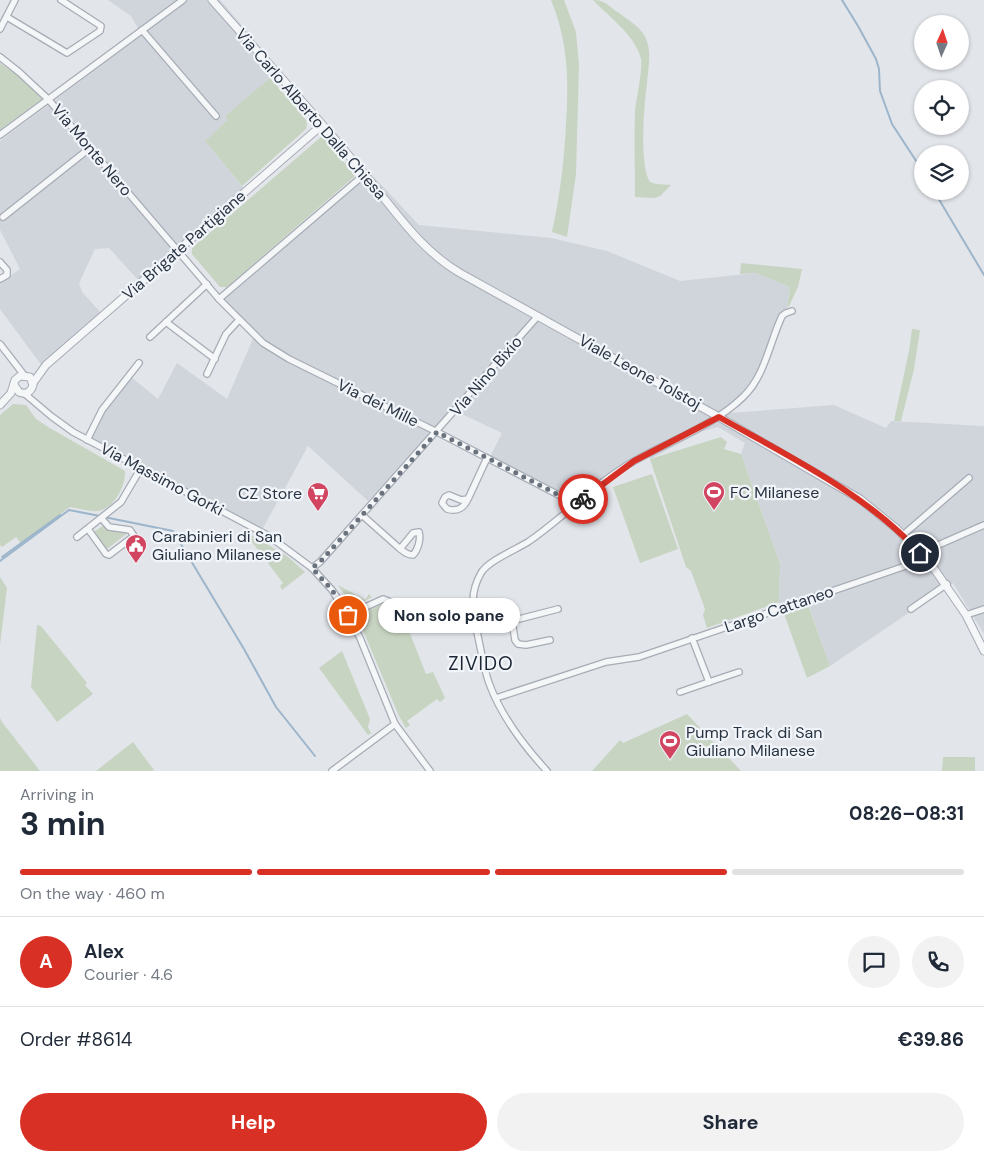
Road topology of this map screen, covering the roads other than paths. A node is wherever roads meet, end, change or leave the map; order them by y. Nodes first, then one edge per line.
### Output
1 (15, 0) edge
2 (60, 0) edge
3 (183, 0) edge
4 (212, 0) edge
5 (6, 17) junction
6 (0, 29) edge
7 (142, 30) junction
8 (0, 58) edge
9 (48, 99) junction
10 (216, 116) dead end
11 (322, 125) junction
12 (0, 135) edge
13 (90, 148) junction
14 (365, 174) junction
15 (3, 217) dead end
16 (409, 229) joint
17 (177, 250) junction
18 (0, 262) edge
19 (0, 280) edge
20 (206, 284) junction
21 (219, 299) junction
22 (792, 311) dead end
23 (538, 316) junction
24 (239, 320) junction
25 (166, 322) junction
26 (150, 337) dead end
27 (0, 344) edge
28 (215, 359) junction
29 (139, 364) dead end
30 (46, 366) junction
31 (207, 374) dead end
32 (21, 378) junction
33 (32, 386) junction
34 (22, 393) junction
35 (0, 405) edge
36 (40, 406) junction
37 (719, 417) junction
38 (437, 432) junction
39 (87, 440) junction
40 (487, 458) junction
41 (141, 468) junction
42 (969, 478) dead end
43 (468, 499) dead end
44 (576, 504) junction
45 (362, 515) junction
46 (102, 519) junction
47 (984, 525) edge
48 (88, 529) junction
49 (903, 535) junction
50 (77, 537) dead end
51 (400, 549) dead end
52 (923, 556) junction
53 (312, 568) junction
54 (946, 584) junction
55 (472, 602) junction
56 (558, 609) dead end
57 (911, 609) dead end
58 (984, 609) edge
59 (348, 615) junction
60 (966, 615) junction
61 (512, 621) junction
62 (477, 630) junction
63 (692, 638) junction
64 (550, 640) dead end
65 (984, 651) edge
66 (739, 672) dead end
67 (709, 682) junction
68 (680, 692) dead end
69 (496, 698) junction
70 (395, 724) junction
71 (332, 771) edge
72 (430, 771) edge
73 (547, 771) edge

1 - 5 street
2 - 5 street
3 - 7 street
4 - 11 street, Via Carlo Alberto Dalla Chiesa
5 - 6 street
7 - 9 street
7 - 10 street
8 - 9 street, Via Monte Nero
9 - 12 street
9 - 13 street, Via Monte Nero
11 - 14 street, Via Carlo Alberto Dalla Chiesa
11 - 17 street, Via Brigate Partigiane
13 - 15 street
13 - 17 street, Via Monte Nero
14 - 16 street, Via Carlo Alberto Dalla Chiesa
14 - 21 street
16 - 23 street, Viale Leone Tolstoj
17 - 20 street, Via dei Mille
17 - 30 street, Via Brigate Partigiane
18 - 19 street
20 - 21 street, Via dei Mille
20 - 25 street
21 - 24 street, Via dei Mille
22 - 37 street
23 - 37 street, Viale Leone Tolstoj
23 - 38 street, Via Nino Bixio
24 - 28 street
24 - 38 street, Via dei Mille
25 - 26 street
25 - 28 street
27 - 32 street
28 - 31 street
29 - 39 street
30 - 32 street, Via Brigate Partigiane
30 - 33 street, Via Brigate Partigiane
32 - 33 street
32 - 34 street
32 - 35 street, Via Brigate Partigiane
33 - 34 street, Via Brigate Partigiane
33 - 36 street, Via Massimo Gorki
34 - 35 street, Via Brigate Partigiane
34 - 36 street, Via Massimo Gorki
36 - 39 street, Via Massimo Gorki
37 - 44 street
37 - 49 street, Viale Leone Tolstoj
38 - 40 street, Via dei Mille
38 - 45 street, Via Nino Bixio
39 - 41 street, Via Massimo Gorki
40 - 43 street
40 - 44 street, Via dei Mille
41 - 46 street
41 - 53 street, Via Massimo Gorki
42 - 49 street
44 - 55 street
45 - 51 street
45 - 53 street, Via Nino Bixio
46 - 48 street
46 - 48 street
47 - 52 street, Largo Cattaneo
48 - 50 street
49 - 52 street, Viale Leone Tolstoj
52 - 54 street, Viale Leone Tolstoj
52 - 63 street, Largo Cattaneo
53 - 59 street, Via Massimo Gorki
54 - 57 street
54 - 60 street, Viale Leone Tolstoj
55 - 59 street
55 - 62 street
56 - 61 street
58 - 60 street
59 - 70 street, Via Massimo Gorki
60 - 65 street, Viale Leone Tolstoj
61 - 62 street
61 - 64 street
62 - 69 street
63 - 67 street
63 - 69 street, Largo Cattaneo
66 - 67 street
67 - 68 street
69 - 73 street
70 - 71 street
70 - 72 street, Via Massimo Gorki

